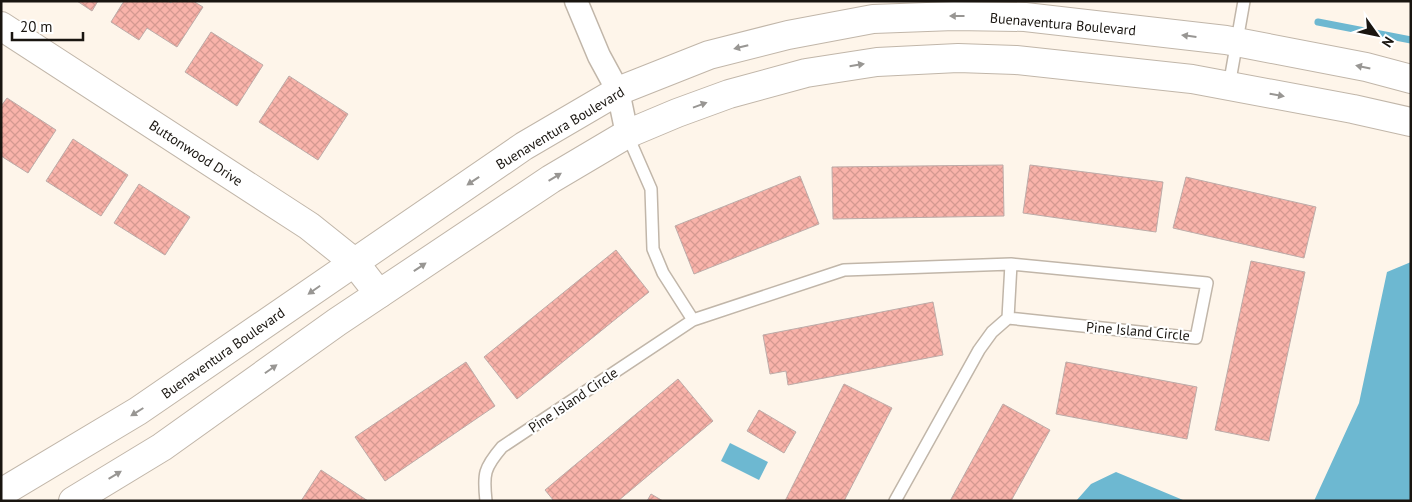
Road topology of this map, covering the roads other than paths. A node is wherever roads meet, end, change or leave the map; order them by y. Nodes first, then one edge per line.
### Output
1 (576, 1) edge
2 (1244, 1) edge
3 (1, 26) edge
4 (1237, 42) junction
5 (1411, 79) edge
6 (1229, 86) junction
7 (618, 91) junction
8 (1411, 122) edge
9 (627, 134) junction
10 (354, 262) junction
11 (1011, 264) junction
12 (379, 294) junction
13 (1008, 318) junction
14 (693, 320) junction
15 (1, 493) edge
16 (73, 501) edge
17 (486, 501) edge
18 (895, 501) edge

1 - 7 street
2 - 4 lane
3 - 10 main road, Buttonwood Drive
5 -> 4 main road, Buenaventura Boulevard
4 - 6 lane
4 -> 7 main road, Buenaventura Boulevard
6 -> 8 main road
9 -> 6 main road
7 - 9 street
7 -> 10 main road, Buenaventura Boulevard
12 -> 9 main road
9 - 14 lane
10 - 12 main road, Buttonwood Drive
10 -> 15 main road, Buenaventura Boulevard
11 - 13 lane
11 - 13 lane, Pine Island Circle
11 - 14 lane, Pine Island Circle
16 -> 12 main road
13 - 18 lane
14 - 17 lane, Pine Island Circle

